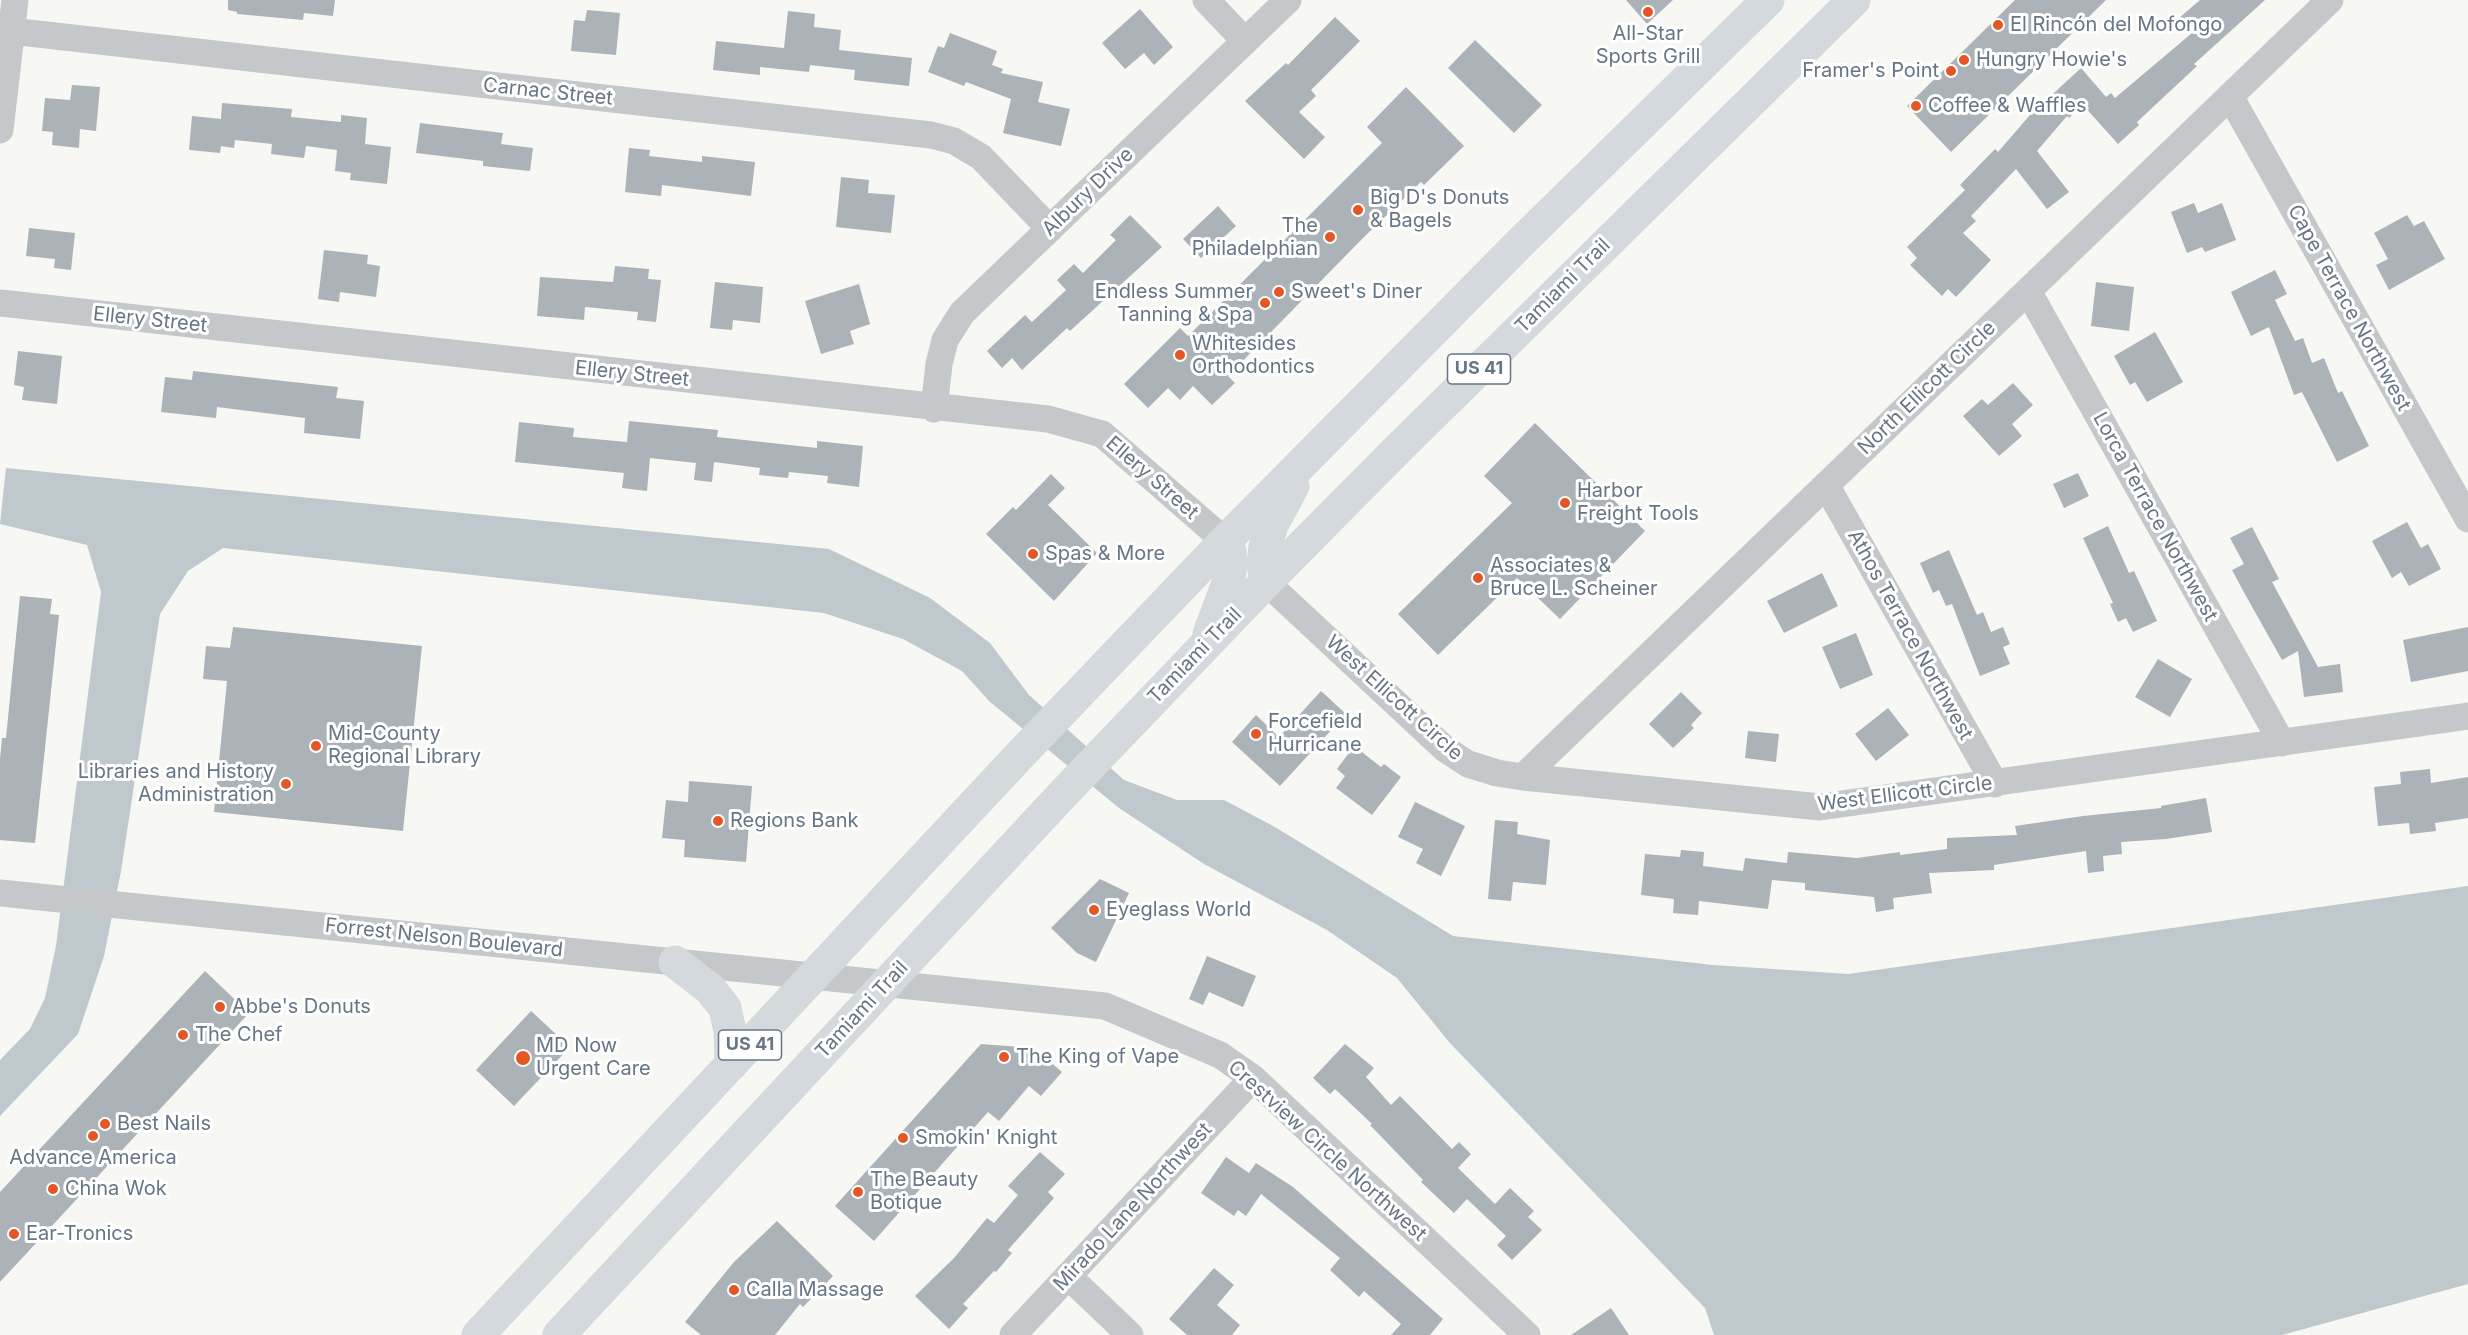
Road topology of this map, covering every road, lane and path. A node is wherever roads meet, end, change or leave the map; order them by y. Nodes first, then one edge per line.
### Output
1 (15, 0) edge
2 (1206, 0) edge
3 (1287, 0) edge
4 (1768, 0) edge
5 (1854, 0) edge
6 (2330, 0) edge
7 (11, 31) junction
8 (1245, 40) junction
9 (2230, 96) junction
10 (0, 130) edge
11 (1050, 229) junction
12 (2028, 291) junction
13 (0, 303) edge
14 (934, 409) junction
15 (1310, 455) junction
16 (1826, 485) junction
17 (2468, 519) edge
18 (1225, 541) junction
19 (1266, 582) junction
20 (1204, 647) junction
21 (2468, 716) edge
22 (2282, 743) junction
23 (1523, 777) junction
24 (1995, 784) junction
25 (0, 893) edge
26 (675, 962) junction
27 (814, 976) junction
28 (888, 983) junction
29 (731, 1065) junction
30 (1253, 1078) junction
31 (1068, 1276) junction
32 (519, 1291) junction
33 (478, 1335) edge
34 (488, 1335) edge
35 (558, 1335) edge
36 (1013, 1335) edge
37 (1130, 1335) edge
38 (1527, 1335) edge

1 - 7 street
2 - 8 street
3 - 8 street, Albury Drive
4 - 15 main road, US 41
5 - 19 main road, Tamiami Trail / US 41
6 - 9 street, North Ellicott Circle
7 - 10 street
7 - 11 street, Carnac Street
8 - 11 street, Albury Drive
9 - 12 street, North Ellicott Circle
9 - 17 street, Cape Terrace Northwest
11 - 14 street, Albury Drive
12 - 16 street, North Ellicott Circle
12 - 22 street, Lorca Terrace Northwest
13 - 14 street, Ellery Street
14 - 18 street, Ellery Street
15 - 18 main road, US 41
15 - 19 main road
16 - 23 street, North Ellicott Circle
16 - 24 street, Athos Terrace Northwest
18 - 20 main road
18 - 27 main road, US 41
19 - 20 main road, Tamiami Trail / US 41
19 - 23 street, West Ellicott Circle
20 - 28 main road, Tamiami Trail / US 41
21 - 22 street, West Ellicott Circle
22 - 24 street, West Ellicott Circle
23 - 24 street, West Ellicott Circle
25 - 26 street, Forrest Nelson Boulevard
26 - 27 street, Forrest Nelson Boulevard
26 - 29 main road
27 - 28 street, Forrest Nelson Boulevard
27 - 29 main road, US 41
28 - 30 street, Crestview Circle Northwest
28 - 35 main road, Tamiami Trail / US 41
29 - 32 main road, US 41
30 - 31 street, Mirado Lane Northwest
30 - 38 street, Crestview Circle Northwest
31 - 36 street, Mirado Lane Northwest
31 - 37 street
32 - 33 main road, US 41
32 - 34 main road

